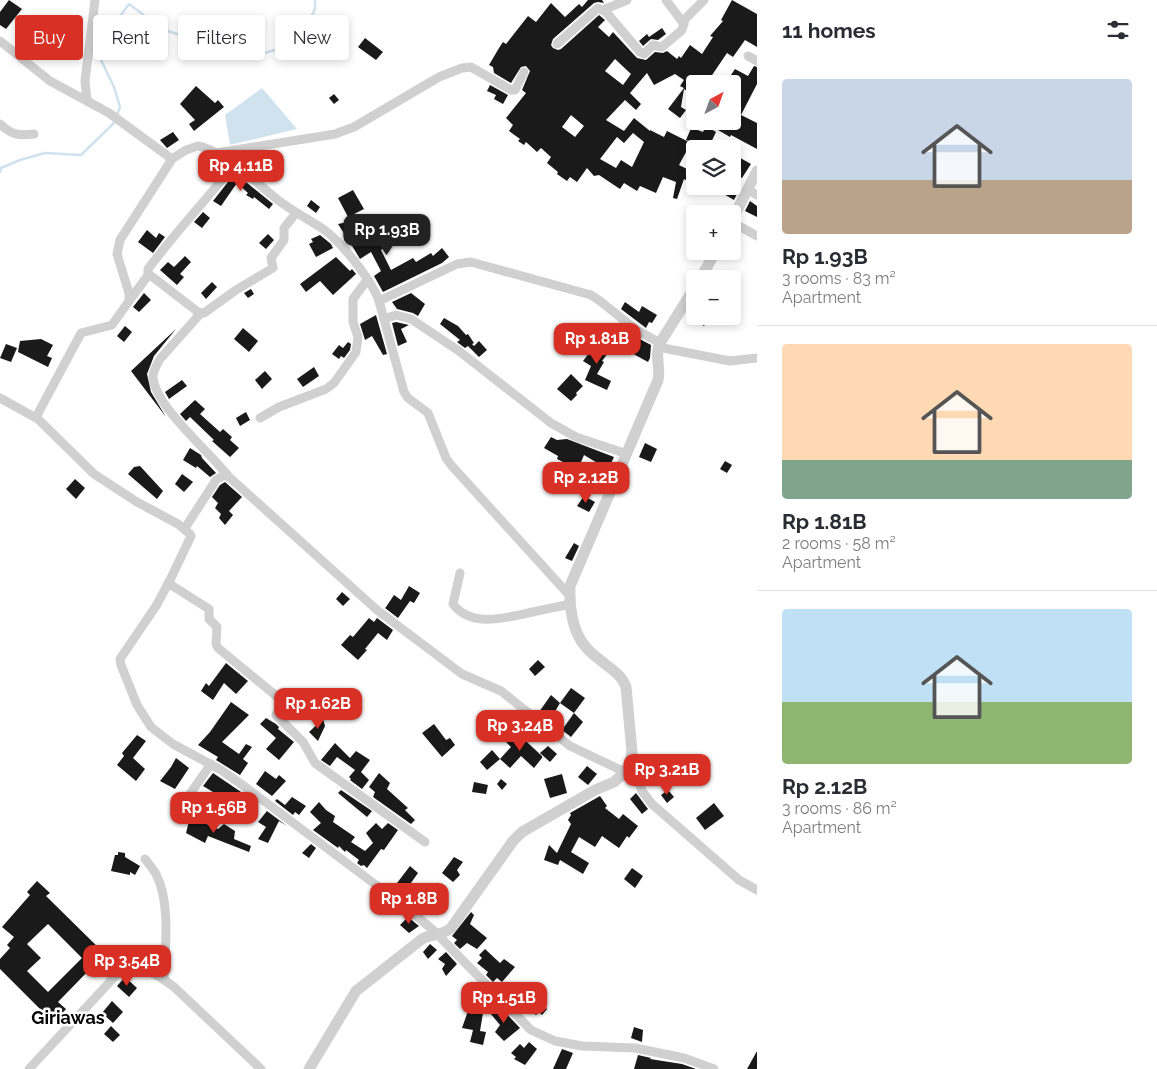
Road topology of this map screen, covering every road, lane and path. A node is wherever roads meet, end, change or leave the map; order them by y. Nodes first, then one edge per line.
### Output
1 (95, 0) edge
2 (628, 0) edge
3 (666, 0) edge
4 (704, 0) edge
5 (603, 10) junction
6 (684, 24) junction
7 (0, 41) edge
8 (557, 44) dead end
9 (748, 56) dead end
10 (757, 61) edge
11 (524, 72) dead end
12 (87, 101) junction
13 (0, 124) edge
14 (34, 134) dead end
15 (216, 154) junction
16 (172, 158) junction
17 (234, 165) junction
18 (757, 171) edge
19 (752, 192) edge
20 (741, 208) edge
21 (296, 213) junction
22 (741, 226) edge
23 (757, 236) edge
24 (149, 274) junction
25 (367, 280) junction
26 (129, 301) junction
27 (379, 301) junction
28 (686, 302) edge
29 (200, 314) junction
30 (384, 318) junction
31 (659, 345) junction
32 (757, 358) edge
33 (0, 398) edge
34 (36, 417) junction
35 (260, 418) dead end
36 (626, 454) junction
37 (229, 477) junction
38 (184, 528) junction
39 (460, 573) dead end
40 (168, 583) junction
41 (570, 600) junction
42 (631, 760) junction
43 (210, 764) junction
44 (625, 772) junction
45 (178, 811) dead end
46 (425, 842) dead end
47 (145, 859) dead end
48 (757, 890) edge
49 (438, 935) junction
50 (164, 979) junction
51 (29, 1069) edge
52 (261, 1069) edge
53 (309, 1069) edge
54 (714, 1069) edge

1 - 12 street
2 - 5 street
3 - 6 street
4 - 6 street
5 - 6 street
5 - 8 street
7 - 12 street
9 - 10 street
11 - 15 street
12 - 16 street
13 - 14 street
15 - 16 street
15 - 17 street
16 - 26 street
17 - 21 street
17 - 24 street
18 - 19 street
19 - 20 street
21 - 25 street
21 - 29 street
22 - 23 street
24 - 26 street
24 - 29 street
25 - 27 street
25 - 35 street
26 - 34 street
27 - 30 street
27 - 31 street
28 - 31 street
29 - 37 street
30 - 36 street
30 - 41 street
31 - 32 street
31 - 36 street
33 - 34 street
34 - 38 street
36 - 41 street
37 - 38 street
37 - 44 street
38 - 40 street
39 - 41 street
40 - 43 street
40 - 46 street
41 - 42 street
42 - 44 street
42 - 48 street
43 - 45 street
43 - 49 street
44 - 49 street
47 - 50 street
49 - 53 street
49 - 54 street
50 - 51 street
50 - 52 street

